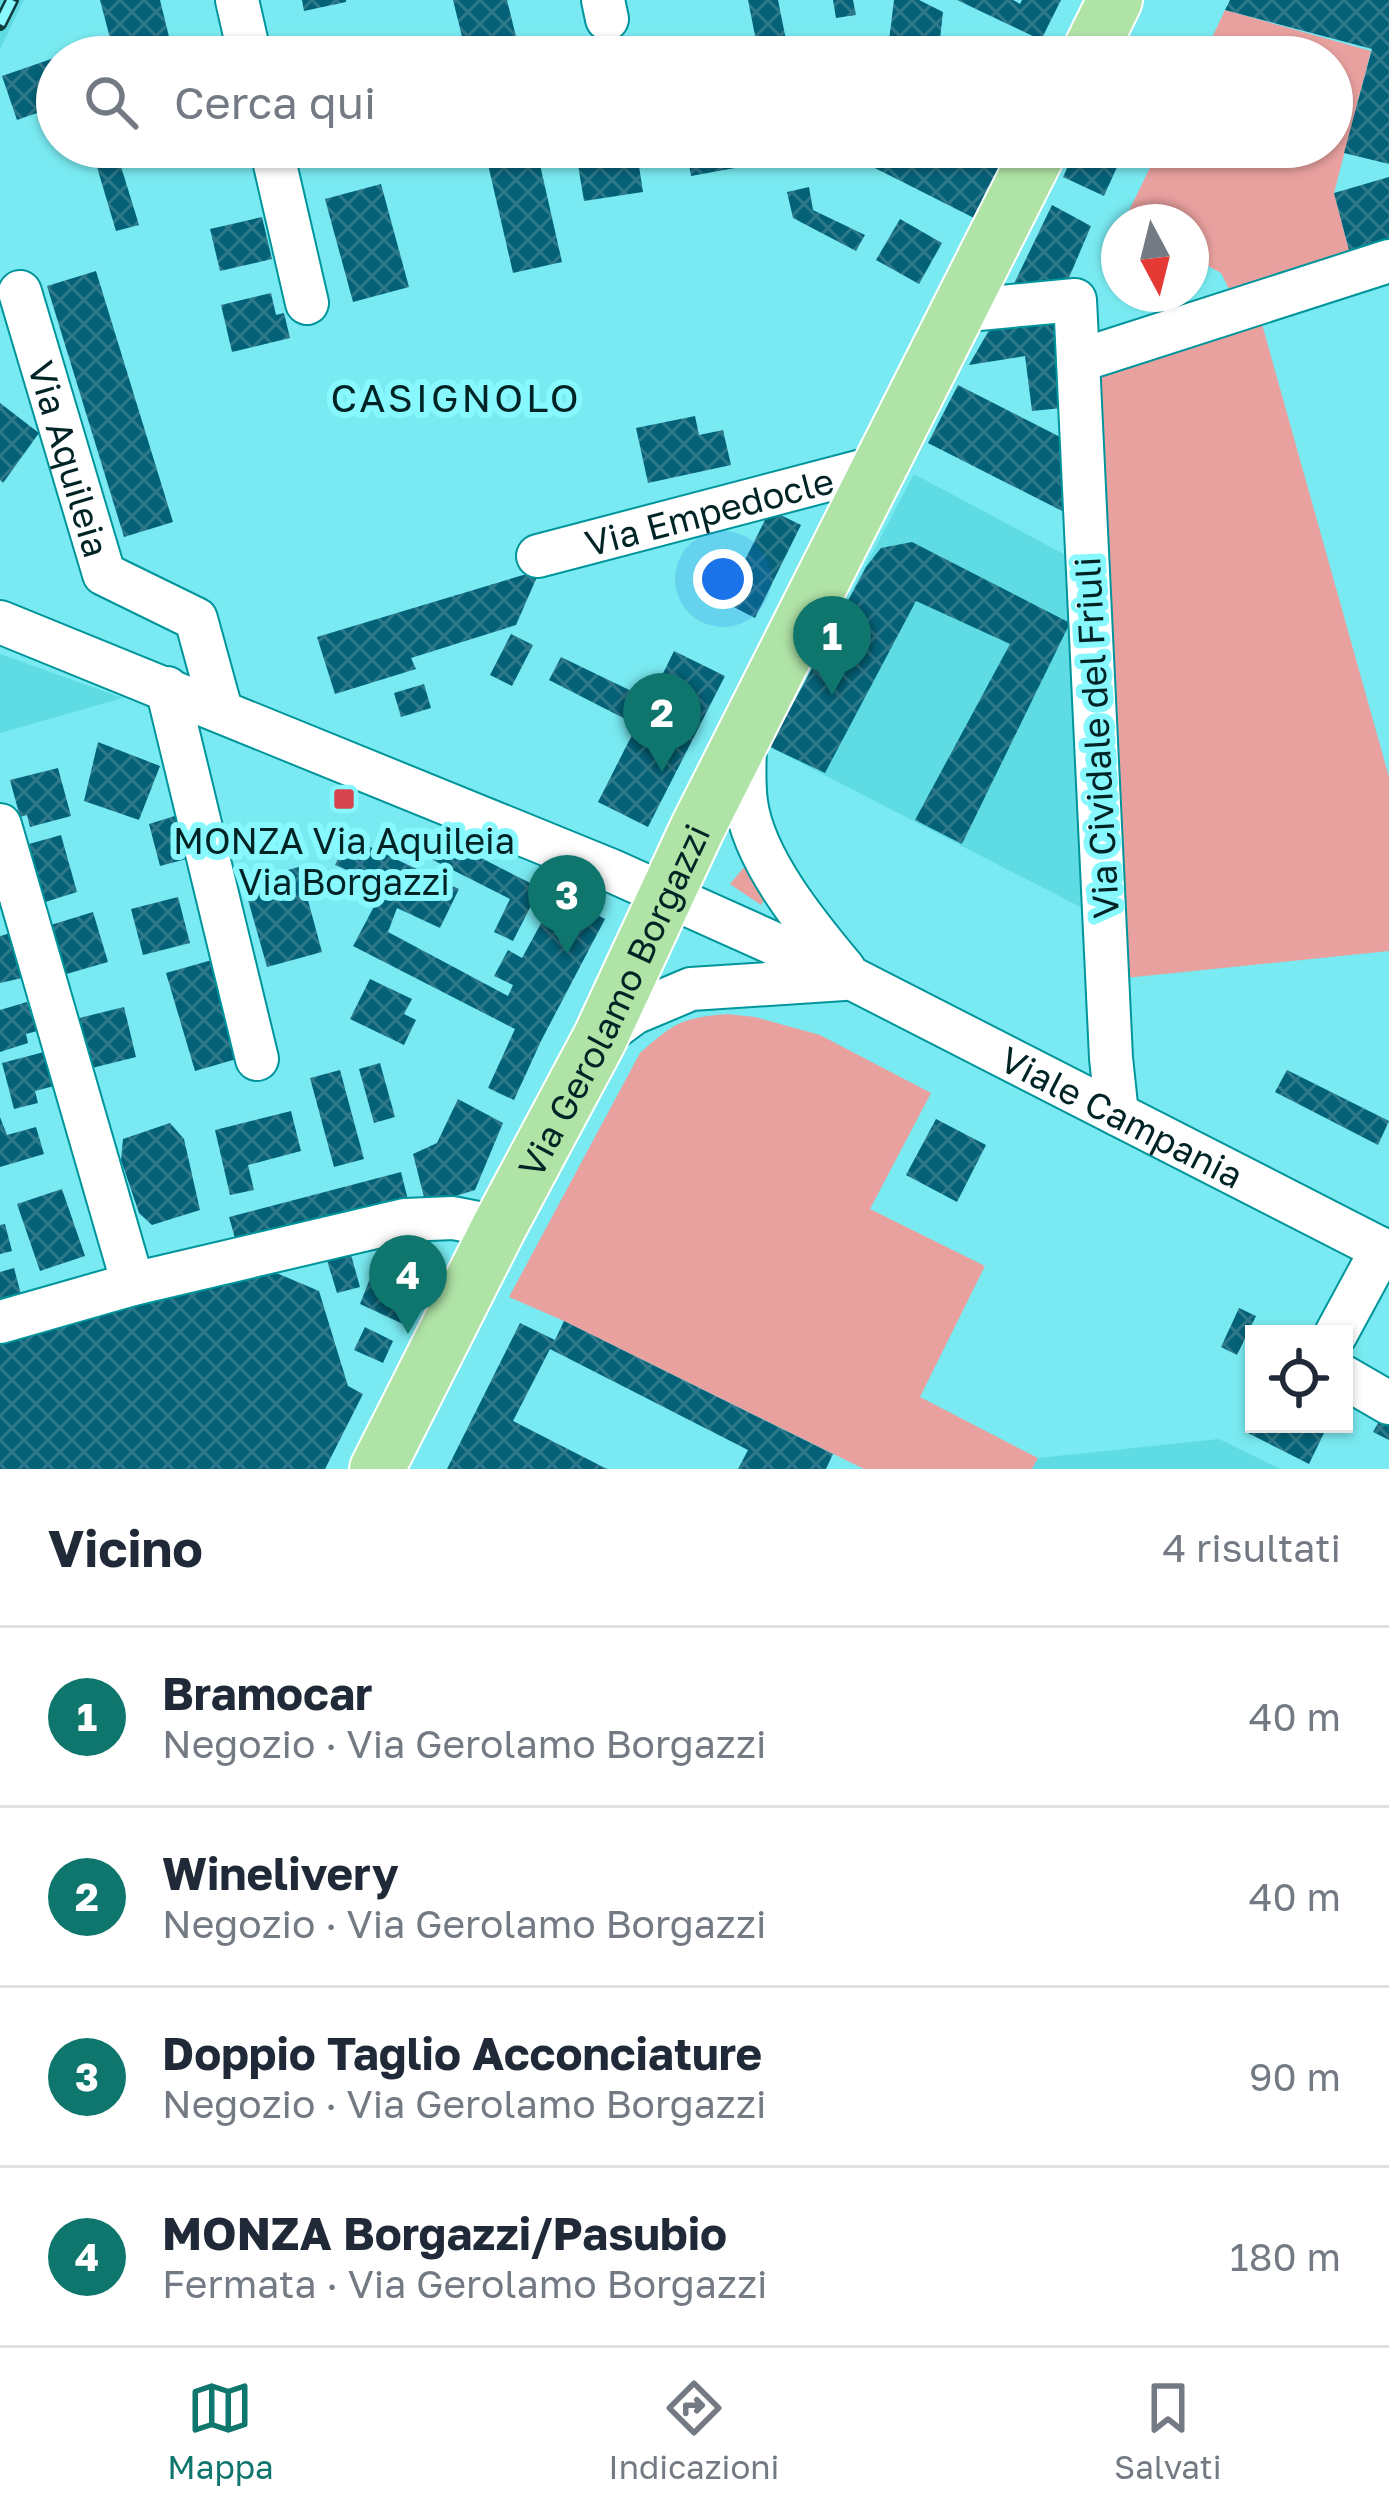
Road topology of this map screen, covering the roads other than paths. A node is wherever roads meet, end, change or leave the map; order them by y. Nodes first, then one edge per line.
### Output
1 (237, 0) edge
2 (1115, 0) edge
3 (245, 36) edge
4 (1097, 36) edge
5 (276, 168) edge
6 (1030, 168) edge
7 (1389, 261) edge
8 (20, 292) dead end
9 (307, 303) dead end
10 (957, 311) junction
11 (1078, 362) junction
12 (881, 466) junction
13 (538, 556) dead end
14 (0, 622) edge
15 (167, 688) junction
16 (220, 710) junction
17 (745, 737) junction
18 (0, 825) edge
19 (667, 896) junction
20 (853, 979) junction
21 (600, 1037) junction
22 (257, 1059) dead end
23 (1117, 1114) junction
24 (499, 1227) junction
25 (1385, 1251) edge
26 (133, 1284) junction
27 (0, 1322) edge
28 (1341, 1325) edge
29 (1353, 1383) edge
30 (1389, 1403) edge
31 (377, 1469) edge

1 - 3 street
2 - 4 main road
5 - 9 street
6 - 10 main road, Via Gerolamo Borgazzi
7 - 11 street
8 - 16 street, Via Aquileia
10 - 11 street, Via Cividale del Friuli
10 - 12 main road, Via Gerolamo Borgazzi
11 - 23 street, Via Cividale del Friuli
12 - 13 street, Via Empedocle
12 - 17 main road, Via Gerolamo Borgazzi
14 - 15 street
15 - 16 street
15 - 22 street
16 - 19 street
17 - 19 main road, Via Gerolamo Borgazzi
17 - 20 street, Viale Campania
18 - 26 street
19 - 20 street, Viale Campania
19 - 21 main road, Via Gerolamo Borgazzi
20 - 21 street
20 - 23 street, Viale Campania
21 - 24 main road, Via Gerolamo Borgazzi
23 - 25 street, Viale Campania
24 - 26 street
24 - 31 main road, Via Gerolamo Borgazzi
25 - 28 street
26 - 27 street
29 - 30 street

